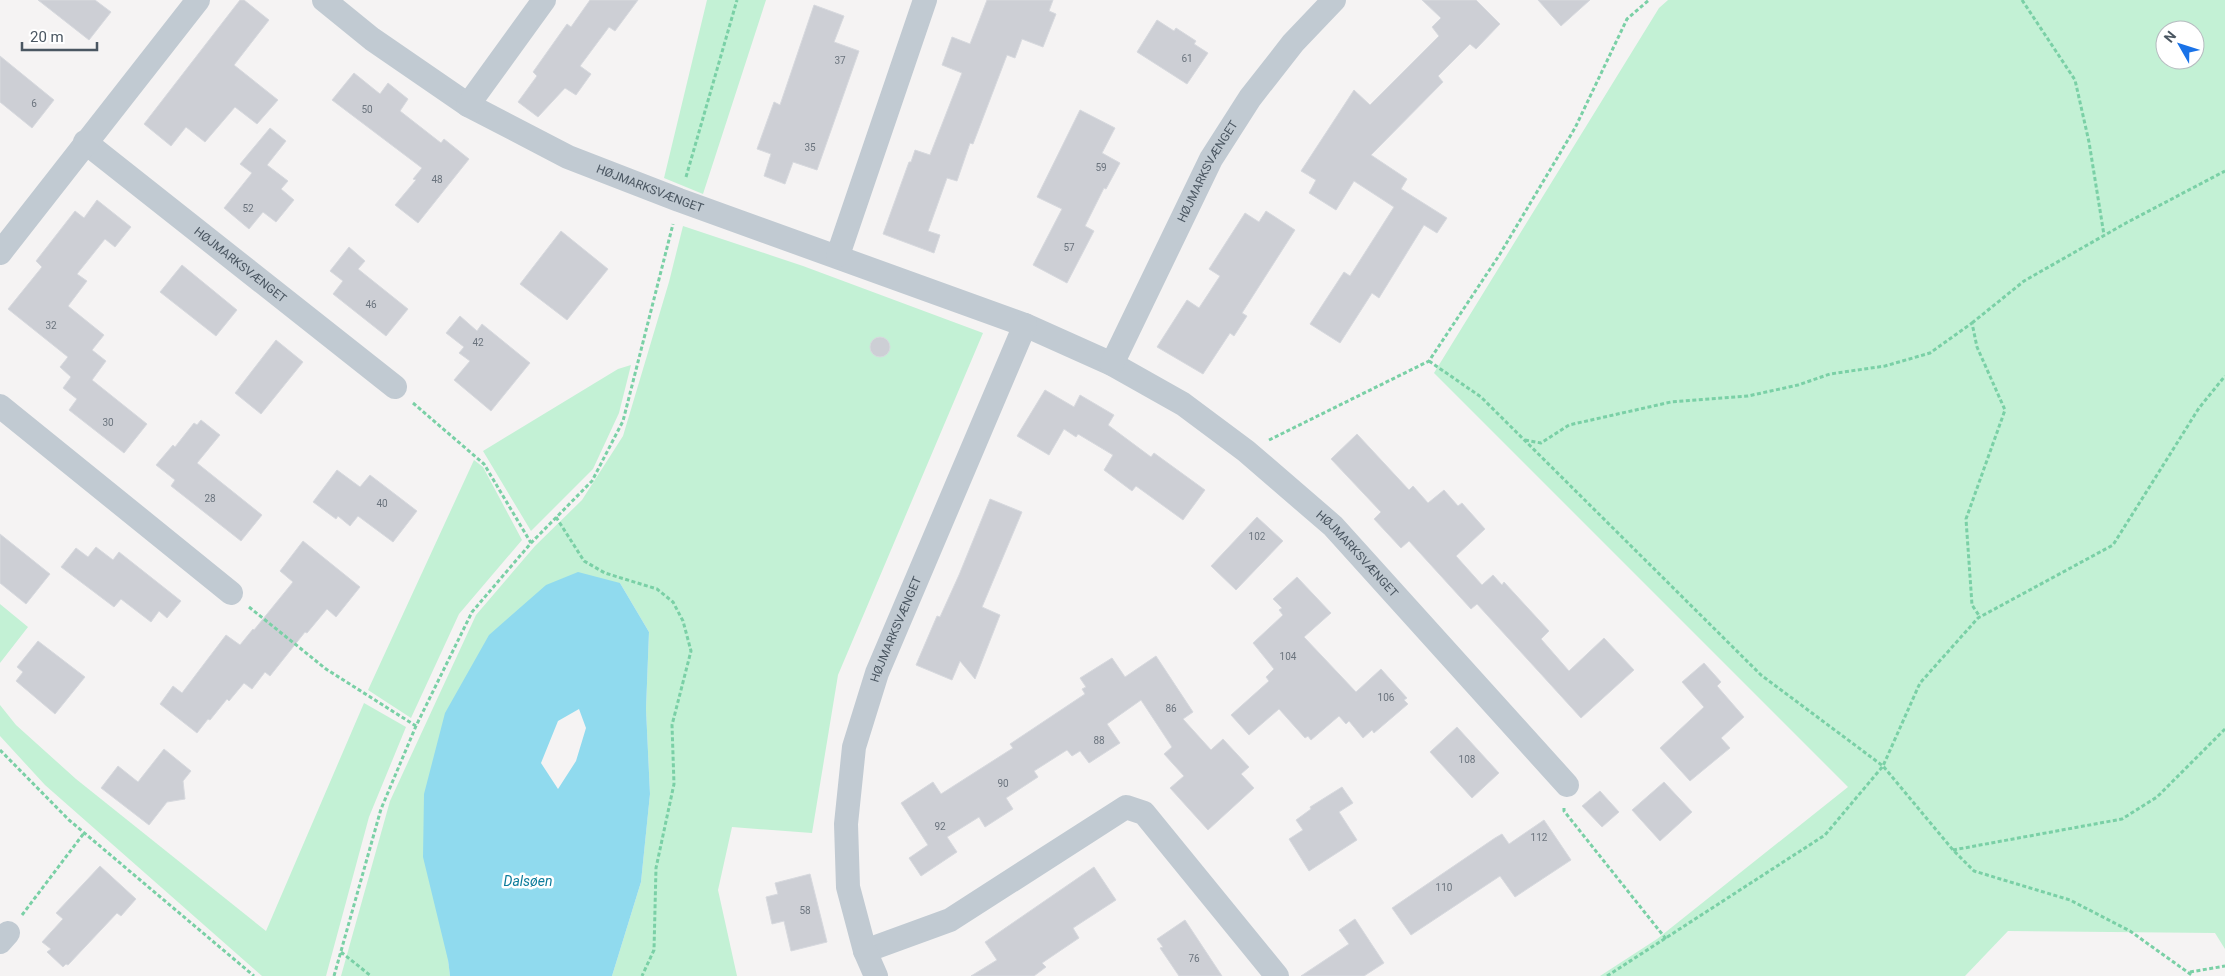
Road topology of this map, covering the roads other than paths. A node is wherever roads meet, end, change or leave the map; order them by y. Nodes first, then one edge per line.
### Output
1 (198, 0) edge
2 (324, 0) edge
3 (544, 0) edge
4 (925, 0) edge
5 (1334, 0) edge
6 (468, 105) junction
7 (85, 142) junction
8 (0, 253) edge
9 (838, 255) junction
10 (1025, 324) junction
11 (1112, 364) junction
12 (395, 388) road end
13 (0, 406) edge
14 (231, 593) road end
15 (1566, 784) road end
16 (865, 950) junction
17 (876, 976) edge
18 (1277, 976) edge

1 - 7 street
2 - 6 street, HØJMARKSVÆNGET
3 - 6 street
4 - 9 street
5 - 11 street, HØJMARKSVÆNGET
6 - 9 street, HØJMARKSVÆNGET
7 - 8 street
7 - 12 street, HØJMARKSVÆNGET
9 - 10 street, HØJMARKSVÆNGET
10 - 11 street, HØJMARKSVÆNGET
10 - 16 street, HØJMARKSVÆNGET
11 - 15 street, HØJMARKSVÆNGET
13 - 14 street
16 - 17 street, HØJMARKSVÆNGET
16 - 18 street

